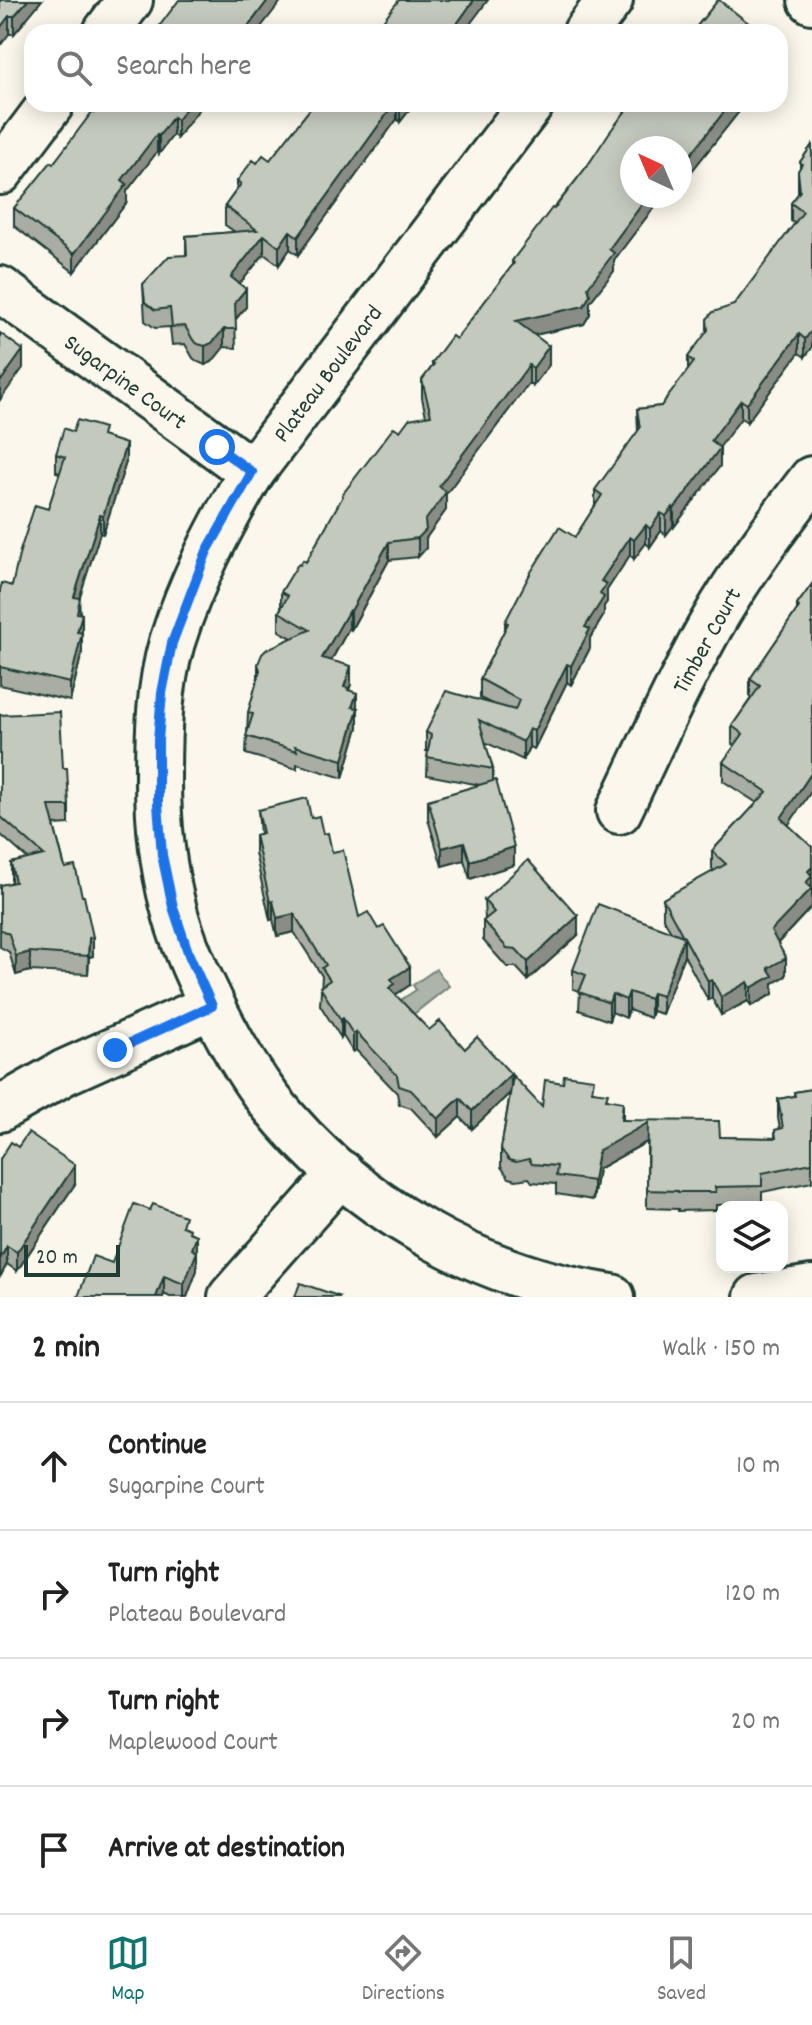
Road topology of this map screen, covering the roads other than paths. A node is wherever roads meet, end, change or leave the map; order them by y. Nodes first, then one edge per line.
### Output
1 (130, 0) edge
2 (610, 0) edge
3 (112, 24) edge
4 (592, 24) edge
5 (45, 112) edge
6 (525, 112) edge
7 (0, 172) edge
8 (0, 289) edge
9 (252, 472) junction
10 (812, 479) edge
11 (619, 811) dead end
12 (212, 1006) junction
13 (0, 1109) edge
14 (341, 1173) junction
15 (812, 1288) edge
16 (586, 1295) edge
17 (231, 1297) edge
18 (757, 1297) edge

1 - 3 street
2 - 4 street
5 - 7 street
6 - 9 street, Plateau Boulevard
8 - 9 street, Sugarpine Court
9 - 12 street, Plateau Boulevard
10 - 11 street, Timber Court
12 - 13 street
12 - 14 street, Plateau Boulevard
14 - 16 street, Plateau Boulevard
14 - 17 street
15 - 18 street

